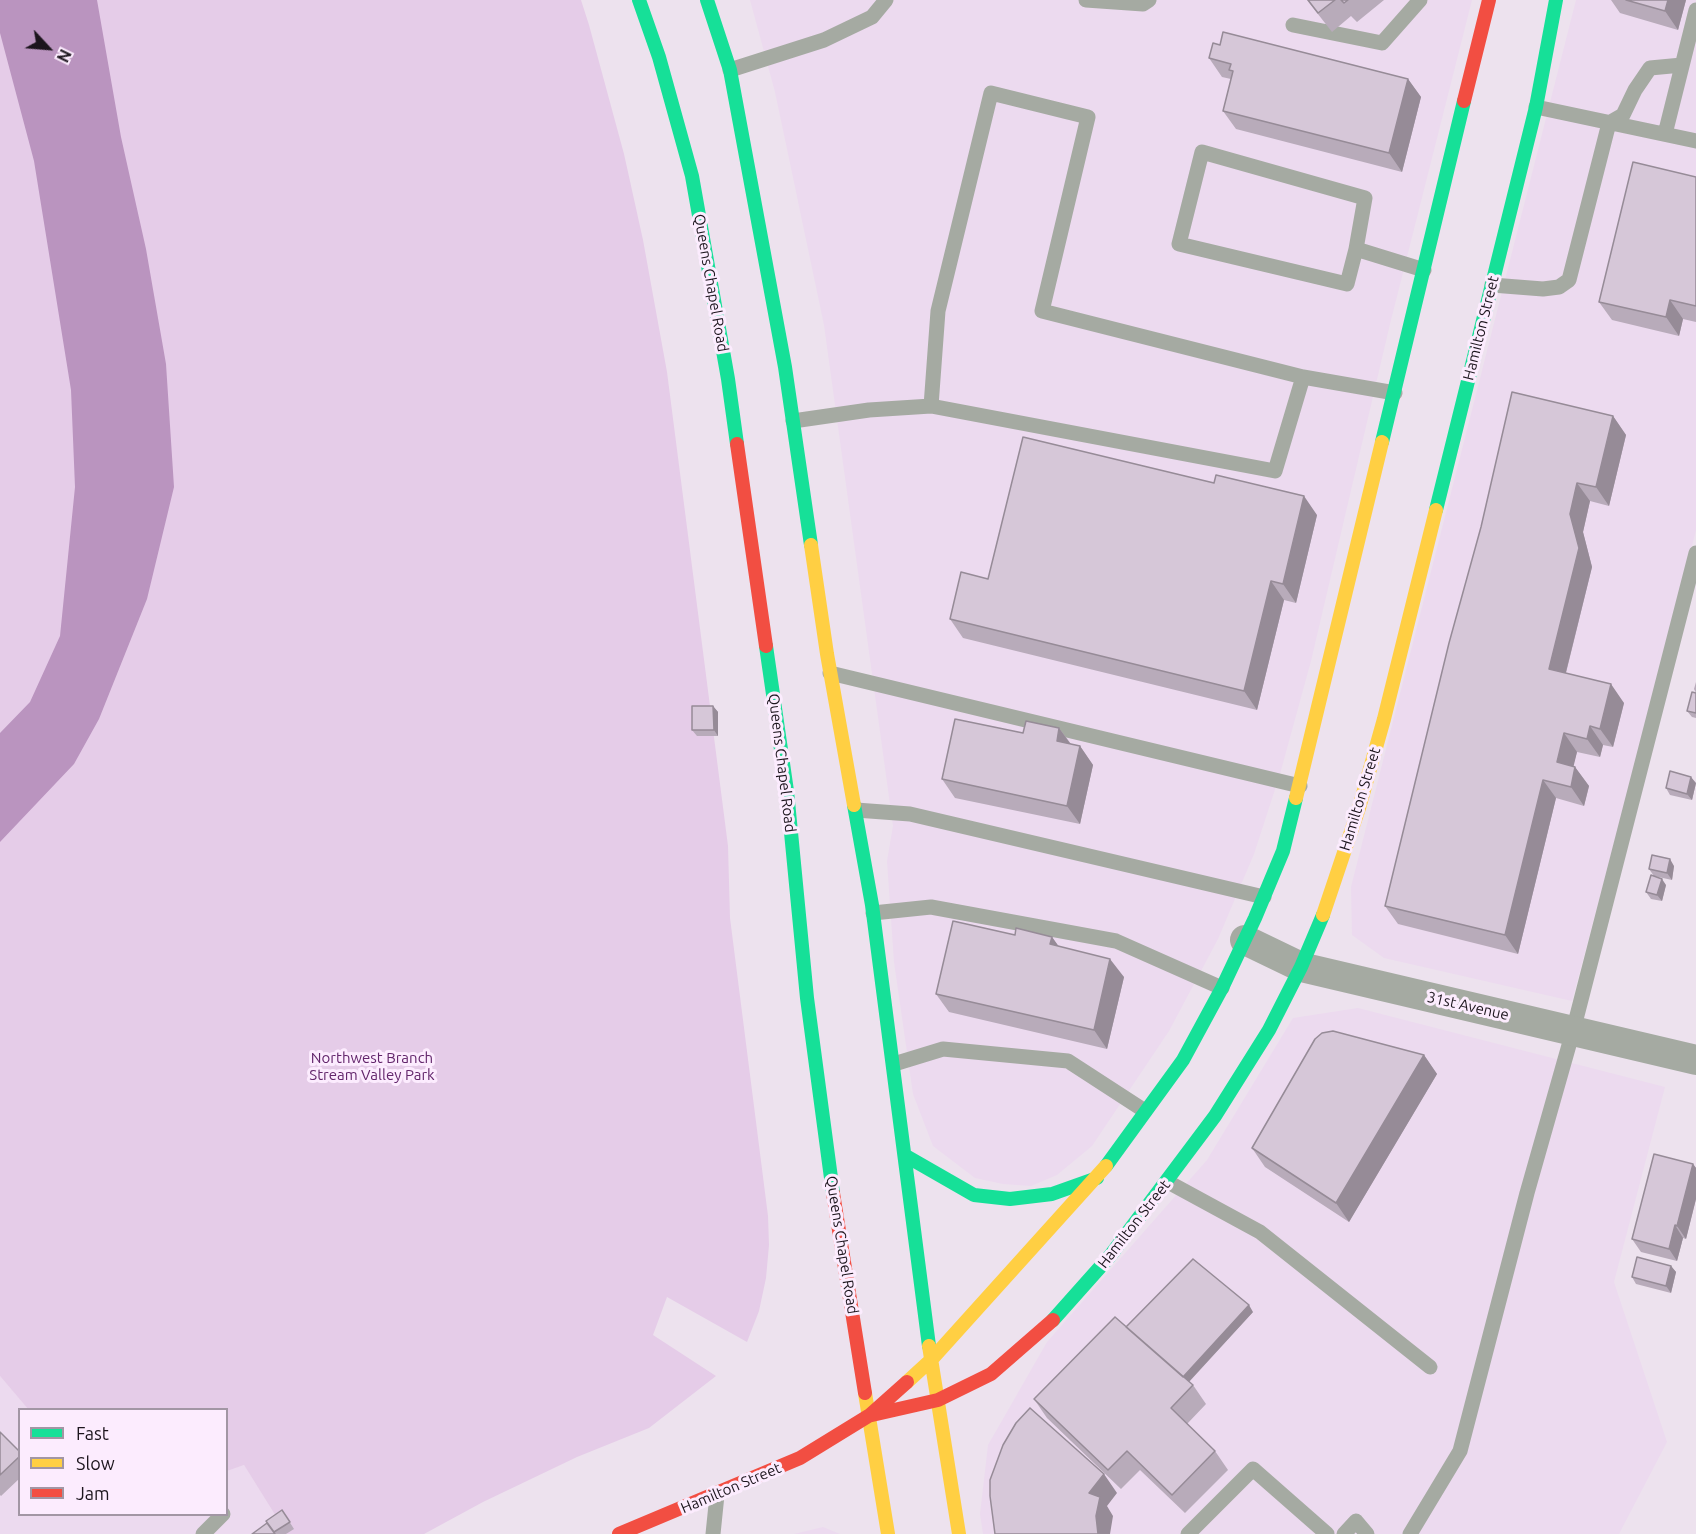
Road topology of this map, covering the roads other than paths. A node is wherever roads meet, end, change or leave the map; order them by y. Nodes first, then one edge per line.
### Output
1 (639, 0) edge
2 (707, 0) edge
3 (886, 0) edge
4 (1086, 0) edge
5 (1149, 0) edge
6 (1420, 0) edge
7 (1556, 0) edge
8 (1485, 1) edge
9 (1696, 10) edge
10 (1293, 25) dead end
11 (1682, 65) junction
12 (730, 70) junction
13 (1536, 107) junction
14 (1609, 123) junction
15 (1665, 134) junction
16 (1696, 141) edge
17 (1356, 249) junction
18 (1424, 270) junction
19 (1492, 285) junction
20 (1303, 377) junction
21 (1395, 393) junction
22 (931, 406) junction
23 (793, 421) junction
24 (1696, 553) edge
25 (830, 673) junction
26 (1299, 786) junction
27 (856, 810) junction
28 (1264, 897) junction
29 (873, 913) junction
30 (1245, 940) junction
31 (1301, 967) junction
32 (1221, 988) junction
33 (1573, 1031) junction
34 (1696, 1060) edge
35 (894, 1064) junction
36 (1145, 1111) junction
37 (906, 1156) junction
38 (1097, 1178) junction
39 (1168, 1182) junction
40 (931, 1360) junction
41 (1430, 1366) dead end
42 (938, 1400) junction
43 (870, 1415) junction
44 (717, 1495) junction
45 (222, 1516) edge
46 (203, 1534) edge
47 (619, 1534) edge
48 (713, 1534) edge
49 (888, 1534) edge
50 (960, 1534) edge
51 (1188, 1534) edge
52 (1327, 1534) edge
53 (1344, 1534) edge
54 (1367, 1534) edge
55 (1410, 1534) edge

1 - 43 main road, Queens Chapel Road
2 - 12 main road
3 - 12 lane
4 - 5 lane
6 - 10 lane
7 - 13 main road, Hamilton Street
8 - 18 main road, Hamilton Street
9 - 11 lane
11 - 14 lane
11 - 15 lane
12 - 23 main road
13 - 14 lane
13 - 19 main road, Hamilton Street
14 - 15 lane
14 - 19 lane
15 - 16 lane
17 - 17 lane
17 - 18 lane
18 - 21 main road, Hamilton Street
19 - 31 main road, Hamilton Street
20 - 21 lane
20 - 22 lane
20 - 22 lane
21 - 26 main road, Hamilton Street
22 - 23 lane
23 - 25 main road
24 - 33 lane
25 - 26 lane
25 - 27 main road
26 - 28 main road, Hamilton Street
27 - 28 lane
27 - 29 main road
28 - 30 main road, Hamilton Street
29 - 32 lane
29 - 35 main road
30 - 31 street, 31st Avenue
30 - 32 main road, Hamilton Street
31 - 33 street, 31st Avenue
31 - 39 main road, Hamilton Street
32 - 36 main road, Hamilton Street
33 - 34 street, 31st Avenue
33 - 55 lane
35 - 36 lane
35 - 37 main road
36 - 38 main road, Hamilton Street
37 - 38 main road
37 - 40 main road
38 - 40 main road, Hamilton Street
39 - 41 lane
39 - 42 main road, Hamilton Street
40 - 42 main road
40 - 43 main road, Hamilton Street
42 - 43 main road, Hamilton Street
42 - 50 main road
43 - 44 main road, Hamilton Street
43 - 49 main road, Queens Chapel Road
44 - 47 main road, Hamilton Street
44 - 48 lane
45 - 46 lane
51 - 52 lane
53 - 54 lane

